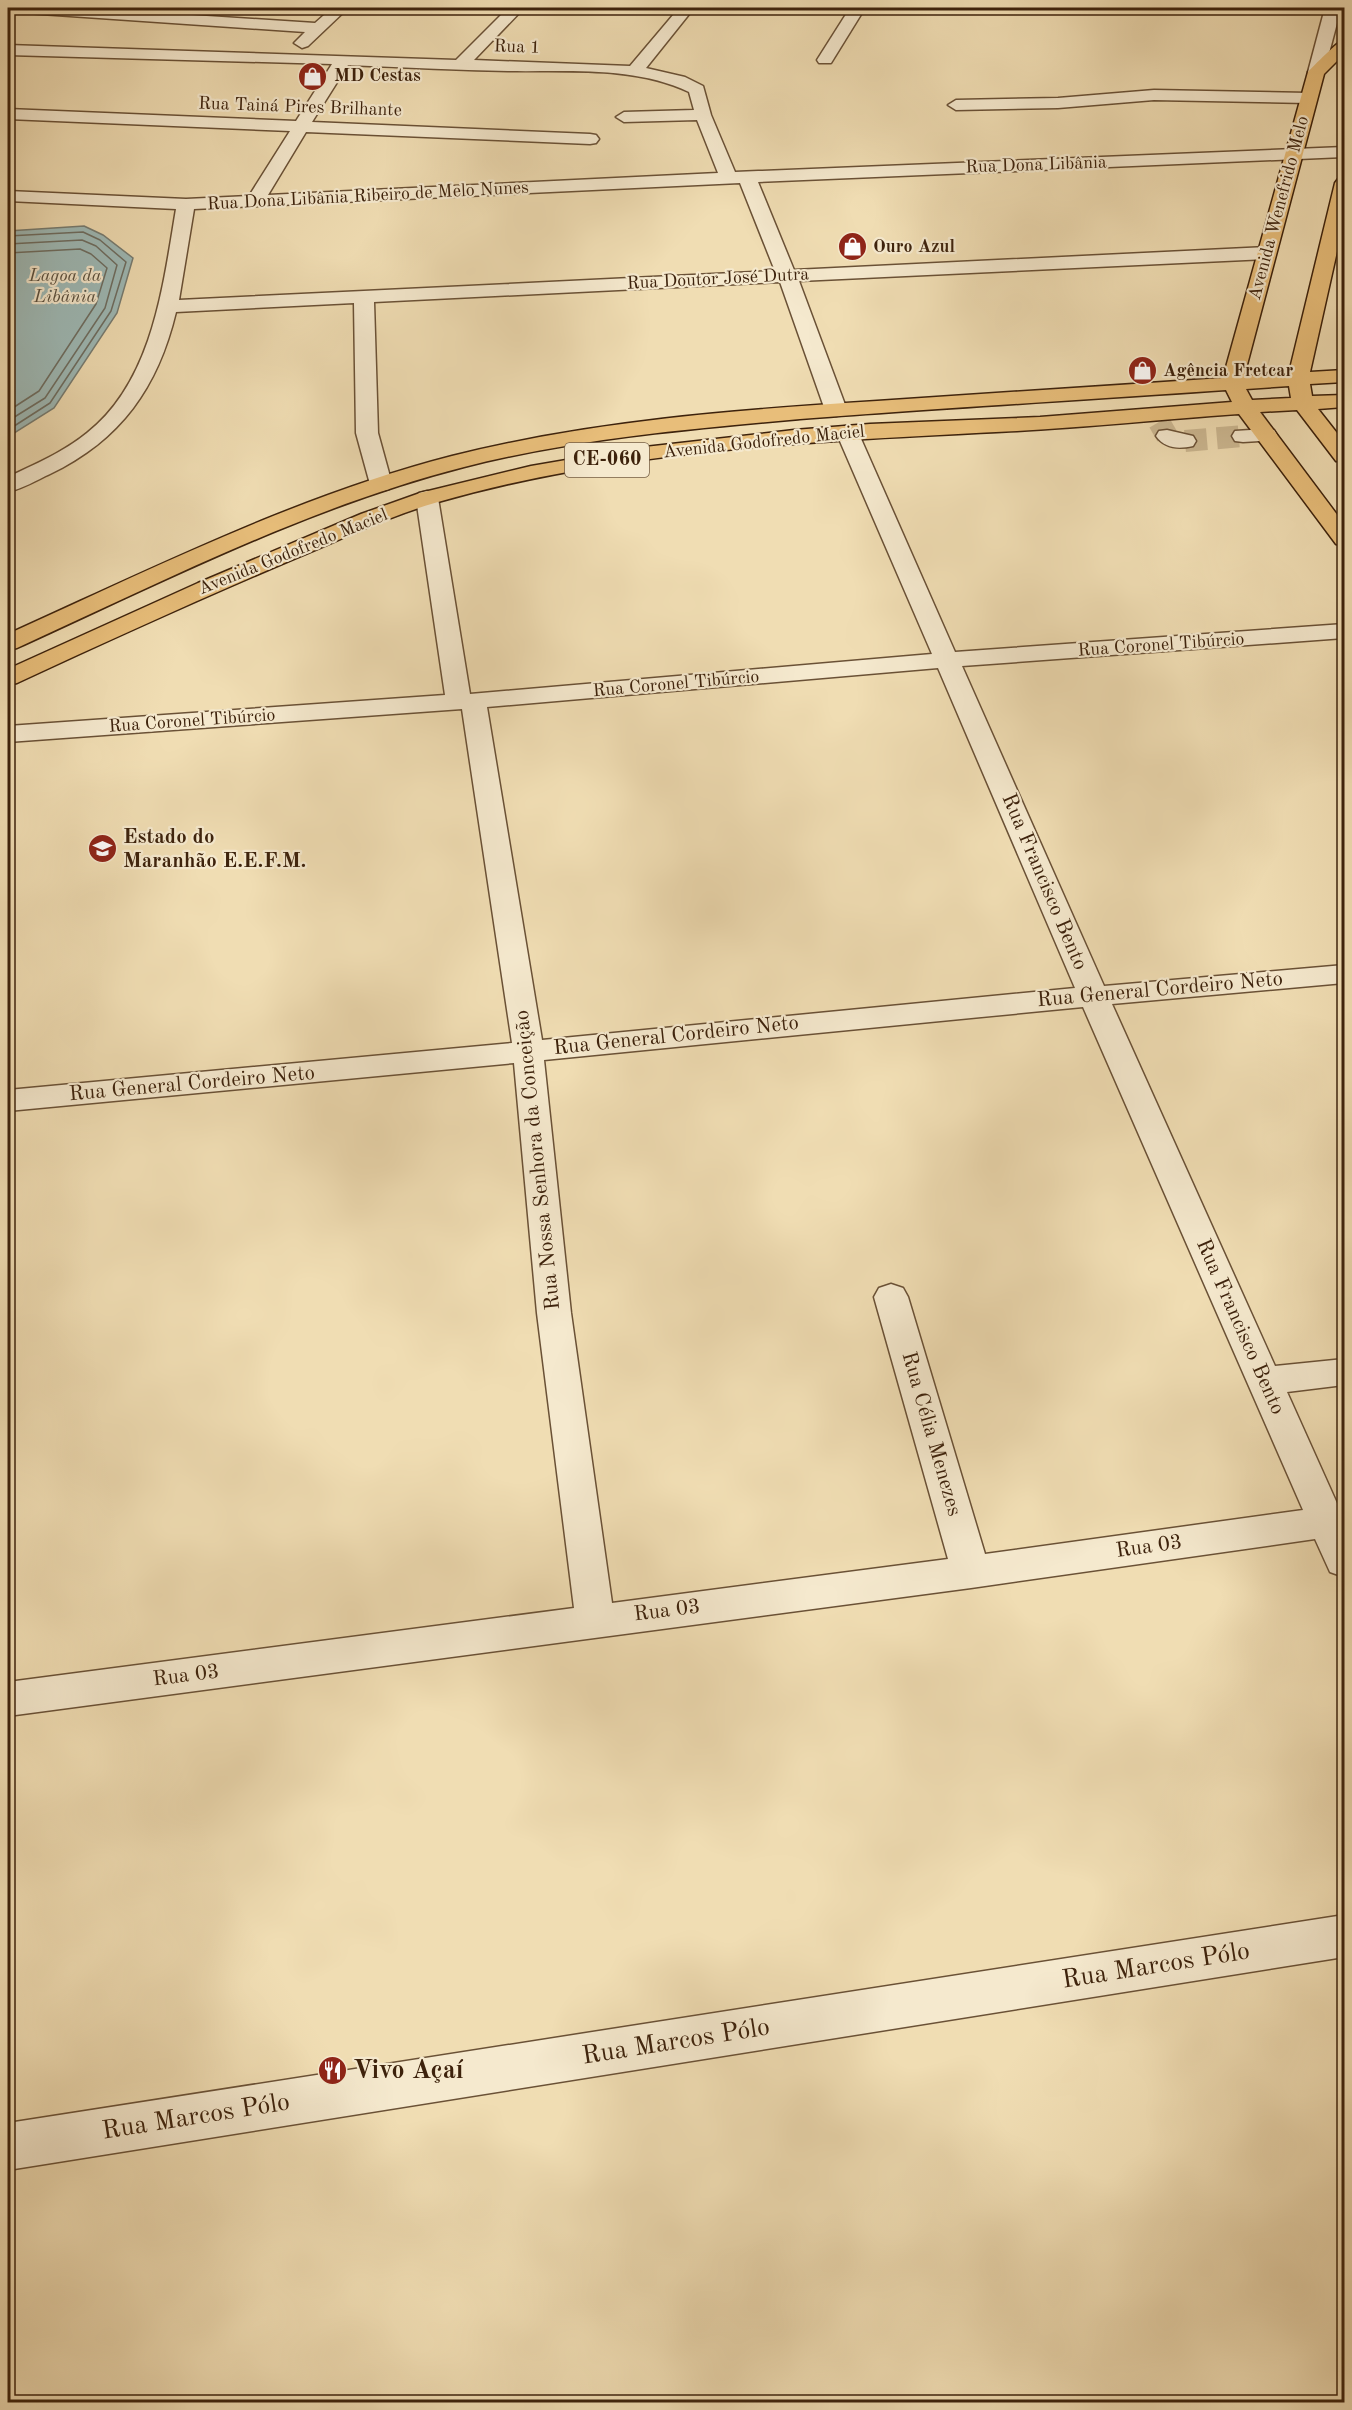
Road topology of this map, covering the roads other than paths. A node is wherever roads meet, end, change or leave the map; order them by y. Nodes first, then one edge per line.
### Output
1 (26, 8) edge
2 (340, 8) edge
3 (516, 8) edge
4 (687, 8) edge
5 (857, 8) edge
6 (1333, 8) edge
7 (319, 28) junction
8 (1344, 44) edge
9 (8, 50) edge
10 (284, 59) junction
11 (825, 60) dead end
12 (342, 61) junction
13 (461, 64) junction
14 (635, 71) junction
15 (1316, 72) junction
16 (1308, 98) junction
17 (956, 105) dead end
18 (8, 114) edge
19 (703, 115) junction
20 (624, 117) dead end
21 (302, 126) junction
22 (590, 139) dead end
23 (1344, 152) edge
24 (1294, 154) junction
25 (738, 177) junction
26 (1344, 183) edge
27 (8, 196) edge
28 (255, 201) junction
29 (186, 204) junction
30 (1267, 253) junction
31 (788, 276) junction
32 (364, 296) junction
33 (170, 306) junction
34 (1344, 376) edge
35 (1298, 379) junction
36 (1232, 383) junction
37 (1344, 401) edge
38 (1303, 403) junction
39 (1245, 407) junction
40 (836, 410) junction
41 (848, 432) junction
42 (1266, 435) junction
43 (1243, 436) tunnel mouth
44 (1344, 456) edge
45 (381, 484) junction
46 (8, 485) edge
47 (427, 498) junction
48 (1344, 539) edge
49 (1344, 631) edge
50 (8, 643) edge
51 (948, 660) junction
52 (8, 678) edge
53 (466, 702) junction
54 (8, 734) edge
55 (1344, 974) edge
56 (1093, 995) junction
57 (528, 1050) junction
58 (8, 1101) edge
59 (891, 1297) dead end
60 (1344, 1372) edge
61 (1265, 1381) junction
62 (1327, 1522) junction
63 (1344, 1561) edge
64 (971, 1572) junction
65 (595, 1620) junction
66 (8, 1699) edge
67 (1344, 1936) edge
68 (8, 2147) edge

1 - 7 street
2 - 7 street
3 - 13 street
4 - 14 street
5 - 11 street
6 - 15 street
7 - 10 street
8 - 15 main road
9 - 10 street, Rua 1
10 - 12 street, Rua 1
12 - 13 street, Rua 1
12 - 21 street
13 - 14 street, Rua 1
14 - 19 street, Rua 1
15 - 16 main road, Avenida Wenefrido Melo
16 - 17 street
16 - 24 main road, Avenida Wenefrido Melo
18 - 21 street, Rua Tainá Pires Brilhante
19 - 20 street
19 - 25 street
21 - 22 street, Rua Tainá Pires Brilhante
21 - 28 street
23 - 24 street, Rua Dona Libânia
24 - 25 street, Rua Dona Libânia
24 - 30 main road, Avenida Wenefrido Melo
25 - 28 street, Rua Dona Libânia Ribeiro de Melo Nunes
25 - 31 street
26 - 35 main road
27 - 29 street, Rua Dona Libânia Ribeiro de Melo Nunes
28 - 29 street, Rua Dona Libânia Ribeiro de Melo Nunes
29 - 33 street
30 - 31 street, Rua Doutor José Dutra
30 - 36 main road, Avenida Wenefrido Melo
31 - 32 street, Rua Doutor José Dutra
31 - 40 street
32 - 33 street, Rua Doutor José Dutra
32 - 45 street
33 - 46 street
34 - 35 main road, Avenida Godofredo Maciel
35 - 36 main road, Avenida Godofredo Maciel
35 - 38 main road
36 - 39 main road
36 - 40 main road, Avenida Godofredo Maciel / CE-060
37 - 38 main road, Avenida Godofredo Maciel
38 - 39 main road, Avenida Godofredo Maciel
38 - 44 main road
39 - 41 main road, Avenida Godofredo Maciel / CE-060
39 - 42 main road
40 - 45 main road, Avenida Godofredo Maciel / CE-060
41 - 47 main road, Avenida Godofredo Maciel / CE-060
41 - 51 street, Rua Francisco Bento
42 - 43 street
42 - 48 main road
45 - 50 main road, Avenida Godofredo Maciel / CE-060
47 - 52 main road, Avenida Godofredo Maciel / CE-060
47 - 53 street, Rua Nossa Senhora da Conceição
49 - 51 street, Rua Coronel Tibúrcio
51 - 53 street, Rua Coronel Tibúrcio
51 - 56 street, Rua Francisco Bento
53 - 54 street, Rua Coronel Tibúrcio
53 - 57 street, Rua Nossa Senhora da Conceição
55 - 56 street, Rua General Cordeiro Neto
56 - 57 street, Rua General Cordeiro Neto
56 - 61 street, Rua Francisco Bento
57 - 58 street, Rua General Cordeiro Neto
57 - 65 street, Rua Nossa Senhora da Conceição
59 - 64 street, Rua Célia Menezes
60 - 61 street
61 - 62 street, Rua Francisco Bento
62 - 63 street, Rua Francisco Bento
62 - 64 street, Rua 03
64 - 65 street, Rua 03
65 - 66 street, Rua 03
67 - 68 street, Rua Marcos Pólo

